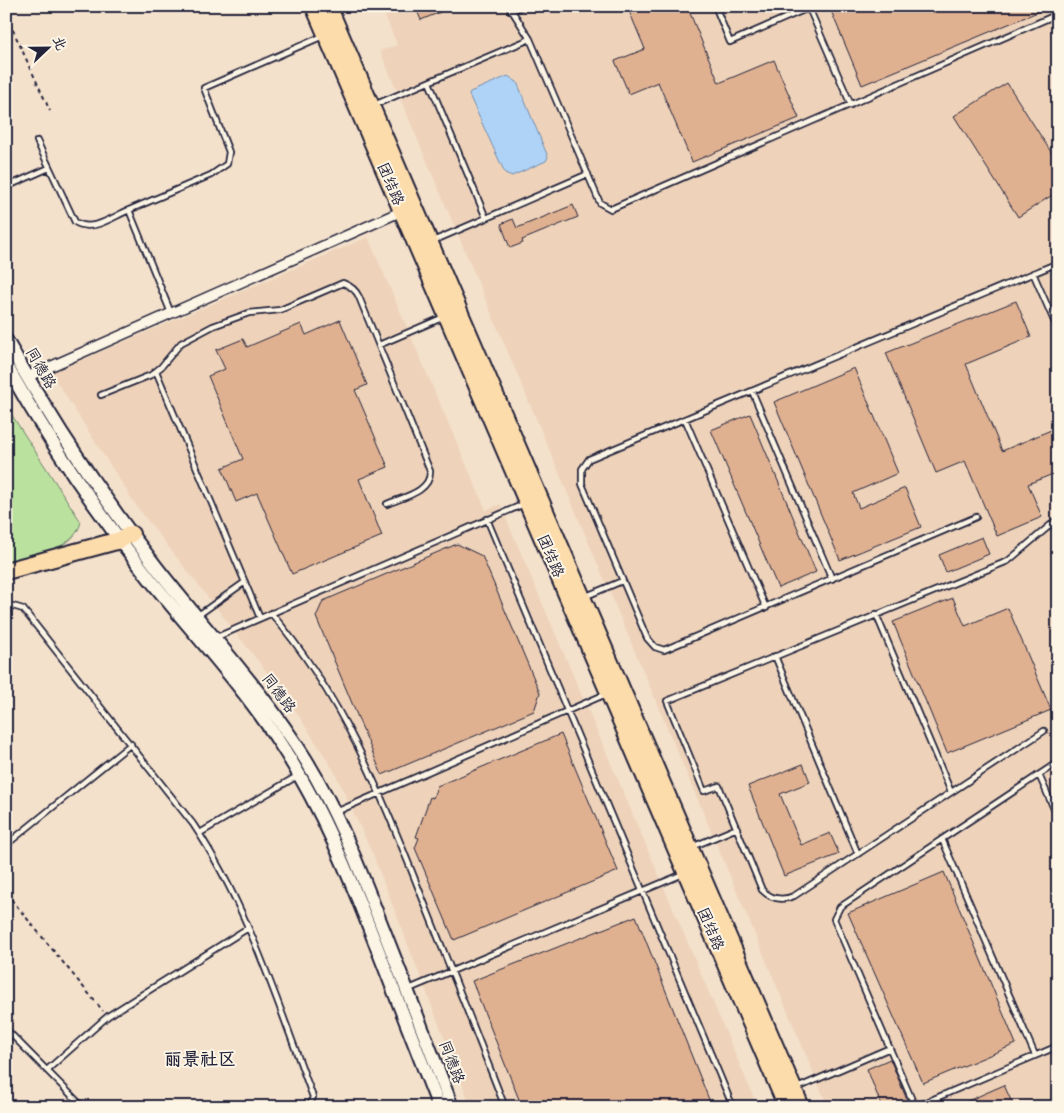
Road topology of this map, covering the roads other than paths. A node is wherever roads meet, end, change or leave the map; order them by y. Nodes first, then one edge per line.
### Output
1 (314, 6) edge
2 (328, 6) edge
3 (522, 6) edge
4 (715, 6) edge
5 (811, 7) edge
6 (510, 9) edge
7 (1058, 14) edge
8 (326, 34) junction
9 (530, 39) junction
10 (429, 82) junction
11 (851, 105) junction
12 (371, 106) junction
13 (37, 141) dead end
14 (49, 168) junction
15 (588, 174) junction
16 (6, 187) edge
17 (128, 210) junction
18 (402, 211) junction
19 (486, 218) junction
20 (430, 242) junction
21 (1058, 263) edge
22 (1033, 273) junction
23 (171, 313) junction
24 (448, 316) junction
25 (1058, 330) edge
26 (6, 341) edge
27 (379, 345) junction
28 (6, 365) edge
29 (156, 371) junction
30 (27, 377) junction
31 (752, 391) junction
32 (101, 395) dead end
33 (685, 419) junction
34 (527, 502) junction
35 (387, 504) dead end
36 (976, 518) dead end
37 (488, 519) junction
38 (1054, 522) dead end
39 (125, 537) junction
40 (6, 571) edge
41 (832, 579) junction
42 (622, 581) junction
43 (245, 582) junction
44 (583, 597) junction
45 (6, 604) edge
46 (766, 608) junction
47 (271, 613) junction
48 (876, 614) junction
49 (196, 616) junction
50 (260, 618) junction
51 (214, 638) junction
52 (775, 656) junction
53 (609, 692) junction
54 (568, 711) junction
55 (1044, 731) dead end
56 (130, 744) junction
57 (1058, 762) edge
58 (300, 774) junction
59 (1039, 775) junction
60 (951, 792) junction
61 (381, 793) junction
62 (335, 813) junction
63 (1058, 818) edge
64 (736, 828) junction
65 (200, 834) junction
66 (942, 839) junction
67 (6, 845) edge
68 (690, 848) junction
69 (858, 854) junction
70 (687, 873) junction
71 (643, 891) junction
72 (248, 928) junction
73 (451, 971) junction
74 (407, 989) junction
75 (6, 1029) edge
76 (1058, 1046) edge
77 (890, 1048) junction
78 (1035, 1055) junction
79 (46, 1070) junction
80 (794, 1089) junction
81 (83, 1107) edge
82 (309, 1107) edge
83 (439, 1107) edge
84 (452, 1107) edge
85 (506, 1107) edge
86 (734, 1107) edge
87 (787, 1107) edge
88 (801, 1107) edge
89 (915, 1107) edge

1 - 8 highway, 团结路
2 - 12 highway, 团结路
3 - 6 lane
4 - 5 lane
5 - 11 lane
6 - 9 lane
7 - 11 lane
8 - 17 lane
8 - 18 highway, 团结路
9 - 10 lane
9 - 15 lane
10 - 12 lane
10 - 19 lane
11 - 15 lane
12 - 20 highway, 团结路
13 - 14 lane
14 - 16 lane
14 - 17 lane
15 - 19 lane
17 - 23 lane
18 - 23 street
18 - 24 highway, 团结路
19 - 20 lane
20 - 44 highway, 团结路
21 - 22 lane
22 - 25 lane
22 - 31 lane
23 - 30 street
24 - 27 lane
24 - 34 highway, 团结路
26 - 30 main road, 同德路
27 - 29 lane
27 - 35 lane
28 - 39 main road, 同德路
29 - 32 lane
29 - 43 lane
30 - 39 main road, 同德路
31 - 33 lane
31 - 41 lane
33 - 42 lane
33 - 46 lane
34 - 37 lane
34 - 53 highway, 团结路
36 - 41 lane
37 - 47 lane
37 - 54 lane
38 - 48 lane
39 - 40 highway
39 - 49 main road, 同德路
39 - 58 main road, 同德路
41 - 46 lane
42 - 44 lane
42 - 46 lane
43 - 49 lane
43 - 50 lane
44 - 68 highway, 团结路
45 - 56 lane
47 - 50 lane
47 - 61 lane
48 - 52 lane
48 - 60 lane
49 - 51 main road, 同德路
50 - 51 lane
51 - 62 main road, 同德路
52 - 64 lane
52 - 69 lane
53 - 54 lane
53 - 70 highway, 团结路
54 - 61 lane
54 - 71 lane
55 - 60 lane
56 - 65 lane
56 - 67 lane
57 - 59 lane
58 - 65 lane
58 - 83 main road, 同德路
59 - 63 lane
59 - 66 lane
60 - 69 lane
61 - 62 lane
61 - 73 lane
62 - 74 main road, 同德路
64 - 68 lane
64 - 69 lane
65 - 72 lane
66 - 77 lane
66 - 78 lane
68 - 80 highway, 团结路
70 - 71 lane
70 - 87 highway, 团结路
71 - 73 lane
71 - 86 lane
72 - 79 lane
72 - 82 lane
73 - 74 lane
73 - 85 lane
74 - 84 main road, 同德路
75 - 79 lane
76 - 78 lane
77 - 80 lane
77 - 89 lane
78 - 89 lane
79 - 81 lane
80 - 88 highway, 团结路

